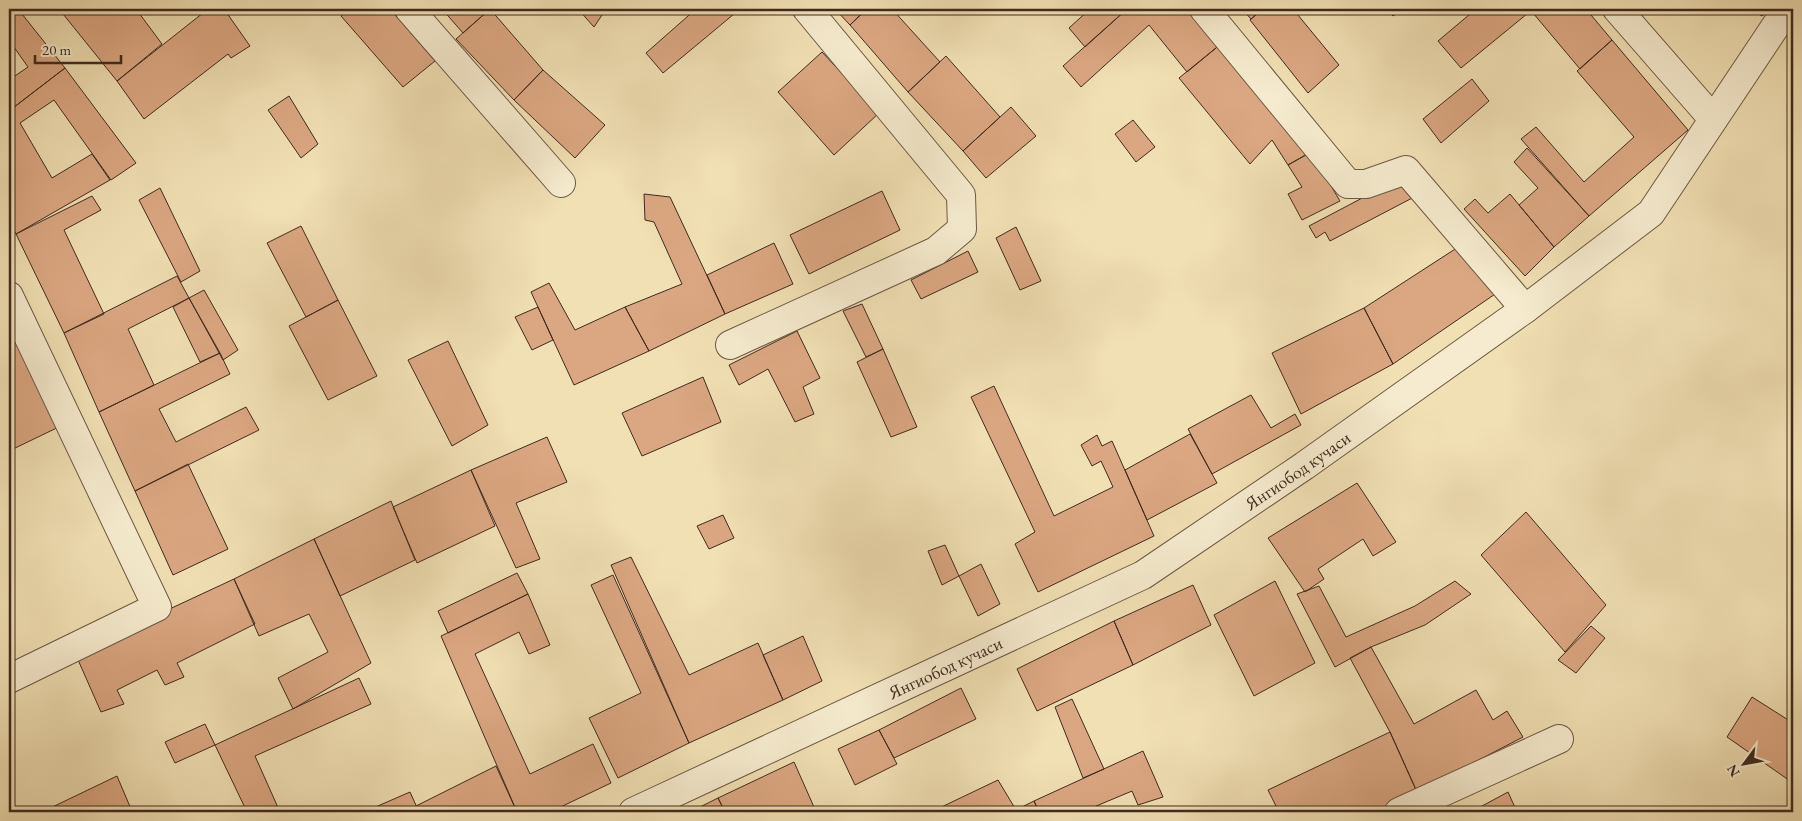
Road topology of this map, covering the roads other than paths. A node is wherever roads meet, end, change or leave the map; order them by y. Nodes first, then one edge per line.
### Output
1 (409, 9) edge
2 (807, 9) edge
3 (1204, 9) edge
4 (1617, 9) edge
5 (1786, 9) edge
6 (1713, 119) junction
7 (561, 183) dead end
8 (9, 296) edge
9 (1525, 309) junction
10 (730, 345) dead end
11 (9, 679) edge
12 (1559, 739) dead end
13 (633, 812) edge
14 (1399, 812) edge

1 - 7 street
2 - 10 street
3 - 9 street
4 - 6 street
5 - 6 street, Янгиобод кучаси
6 - 9 street, Янгиобод кучаси
8 - 11 street
9 - 13 street, Янгиобод кучаси
12 - 14 street

